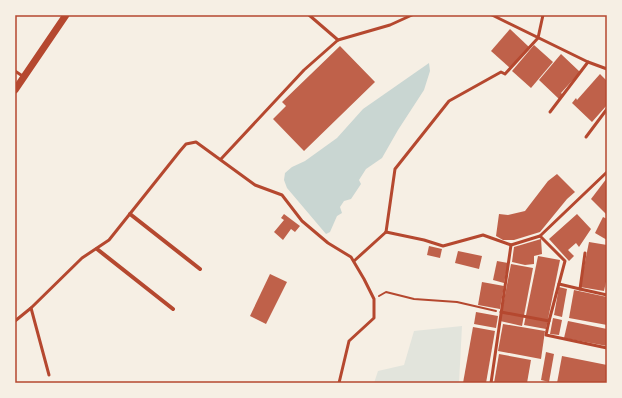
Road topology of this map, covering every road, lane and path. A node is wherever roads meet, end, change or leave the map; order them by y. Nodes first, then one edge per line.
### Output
1 (66, 15) edge
2 (309, 15) edge
3 (412, 15) edge
4 (492, 15) edge
5 (543, 15) edge
6 (538, 38) junction
7 (338, 40) junction
8 (588, 62) junction
9 (607, 69) edge
10 (15, 71) edge
11 (24, 77) junction
12 (15, 90) edge
13 (607, 109) edge
14 (550, 112) dead end
15 (586, 137) dead end
16 (221, 159) junction
17 (607, 172) edge
18 (130, 214) junction
19 (386, 232) junction
20 (540, 236) junction
21 (511, 245) junction
22 (97, 249) junction
23 (585, 253) dead end
24 (354, 261) junction
25 (200, 269) dead end
26 (559, 284) junction
27 (580, 289) junction
28 (607, 294) edge
29 (374, 299) junction
30 (31, 308) junction
31 (173, 309) dead end
32 (501, 312) junction
33 (15, 321) edge
34 (549, 321) junction
35 (607, 348) edge
36 (48, 375) dead end
37 (339, 383) edge
38 (491, 383) edge

1 - 11 street
2 - 7 lane
3 - 7 lane
4 - 6 lane
5 - 6 lane
6 - 8 lane
6 - 19 lane
7 - 16 lane
8 - 9 lane
8 - 14 lane
10 - 11 lane
11 - 12 street
13 - 15 lane
16 - 18 lane
16 - 24 lane
17 - 20 lane
18 - 22 lane
18 - 25 street
19 - 21 lane
19 - 24 lane
20 - 21 lane
20 - 26 lane
21 - 32 lane
22 - 30 lane
22 - 31 street
23 - 27 lane
24 - 29 lane
26 - 27 lane
26 - 34 lane
27 - 28 lane
29 - 32 path
29 - 37 lane
30 - 33 lane
30 - 36 lane
32 - 34 lane
32 - 38 lane
34 - 35 lane

